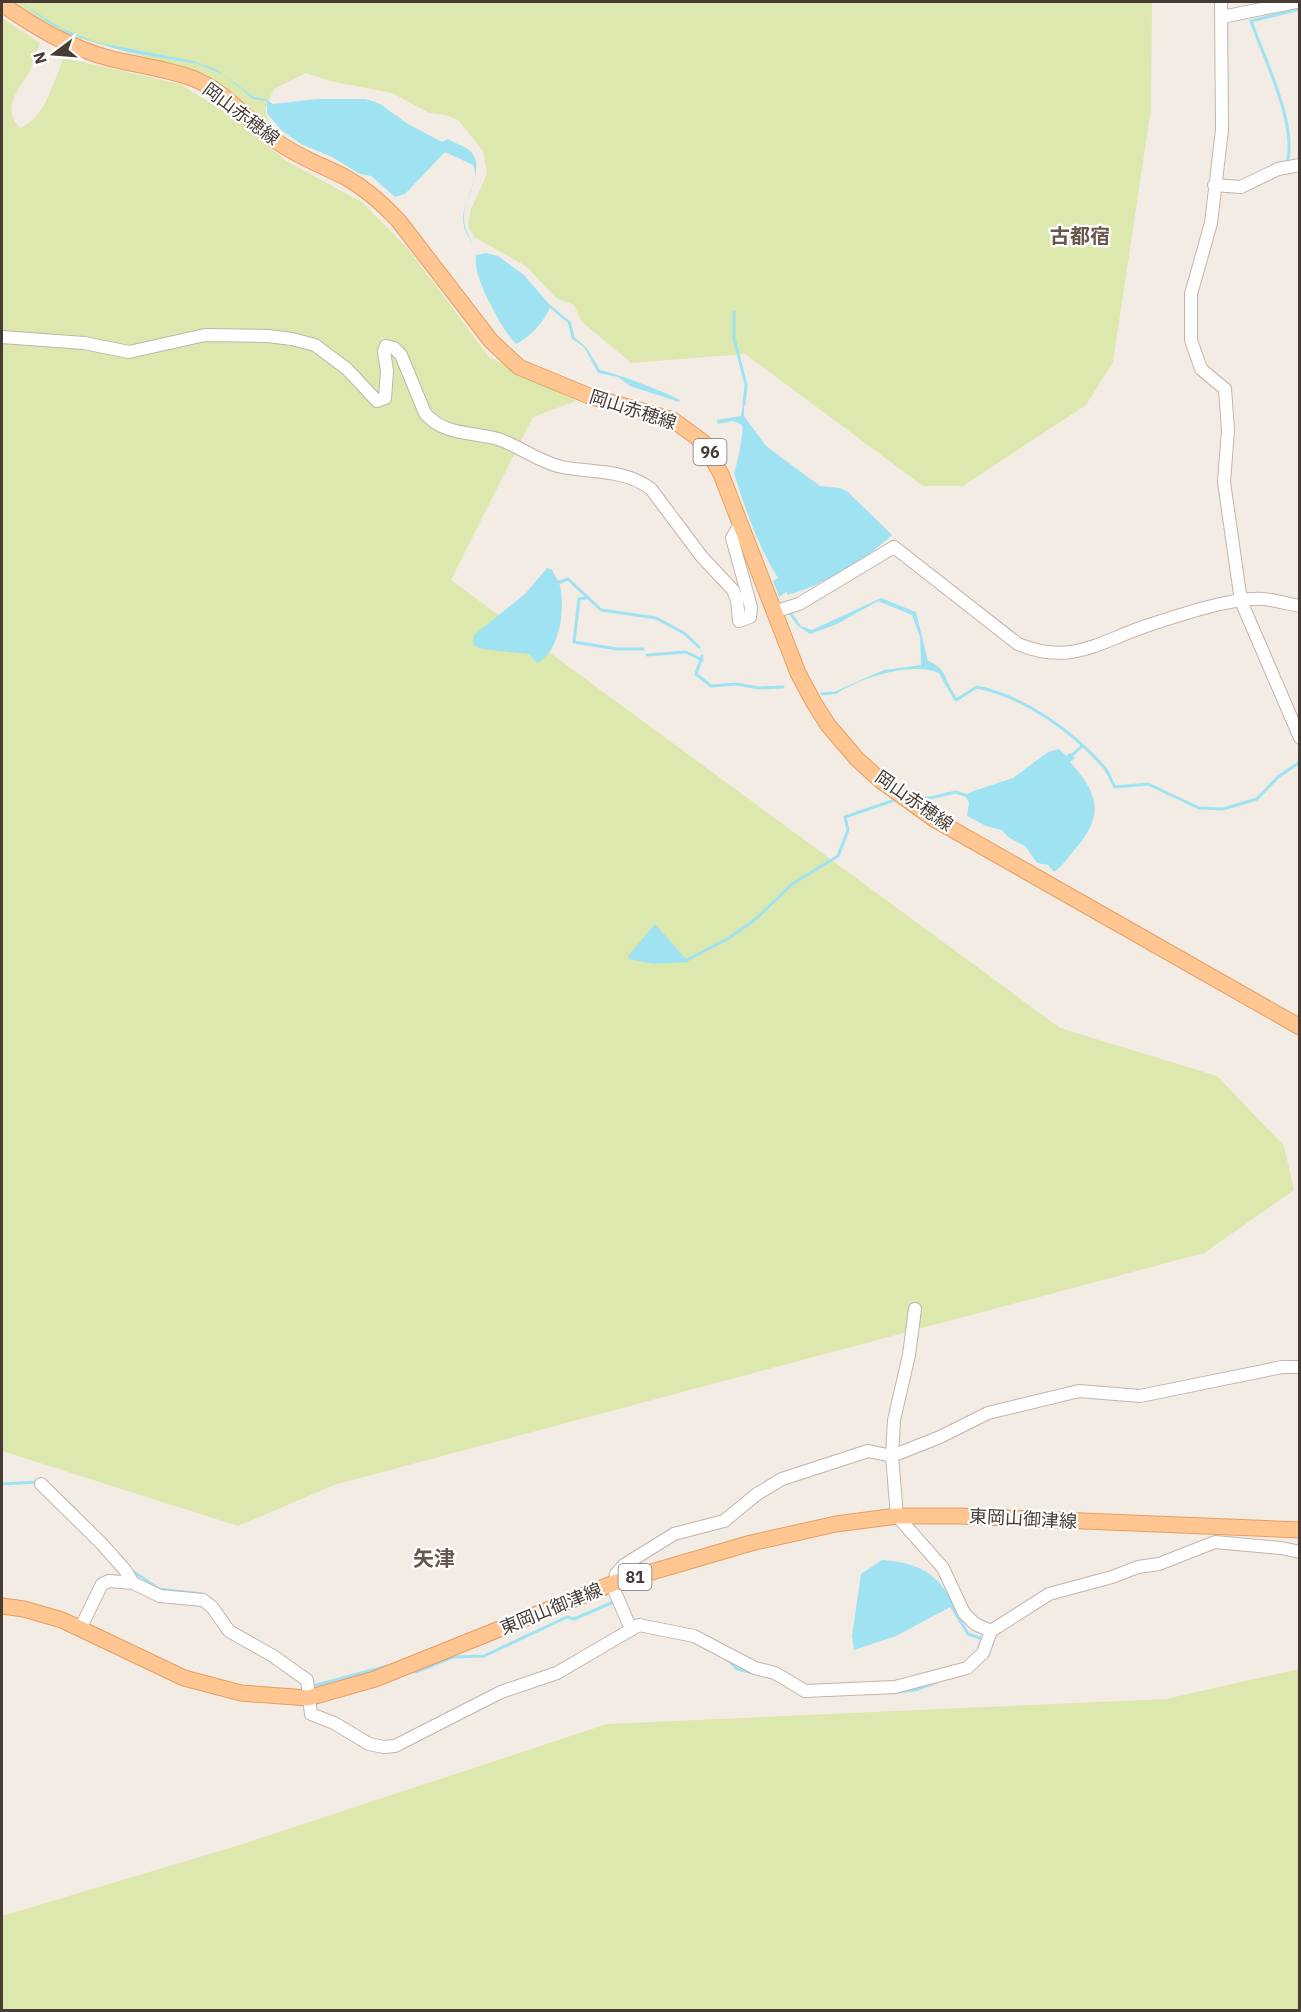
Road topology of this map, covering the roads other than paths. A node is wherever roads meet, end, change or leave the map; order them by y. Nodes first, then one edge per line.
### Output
1 (1221, 2) edge
2 (1296, 2) edge
3 (2, 4) edge
4 (1222, 17) junction
5 (1299, 165) edge
6 (1214, 185) junction
7 (2, 337) edge
8 (739, 526) junction
9 (1241, 601) junction
10 (1299, 606) edge
11 (773, 612) junction
12 (1299, 738) edge
13 (1299, 1027) edge
14 (915, 1309) dead end
15 (1299, 1367) edge
16 (892, 1456) junction
17 (40, 1484) dead end
18 (897, 1516) junction
19 (1299, 1530) edge
20 (1299, 1552) edge
21 (133, 1583) junction
22 (615, 1583) junction
23 (2, 1606) edge
24 (635, 1627) junction
25 (81, 1628) junction
26 (991, 1631) junction
27 (308, 1698) junction

1 - 4 street
2 - 4 street
3 - 8 main road, 岡山赤穂線 / 96
4 - 6 street
5 - 6 street
6 - 9 street
7 - 8 street
8 - 11 main road, 岡山赤穂線 / 96
9 - 10 street
9 - 11 street
9 - 12 street
11 - 13 main road, 岡山赤穂線 / 96
14 - 16 street
15 - 16 street
16 - 18 street
16 - 22 street
17 - 21 street
18 - 19 main road, 東岡山御津線 / 81
18 - 22 main road, 東岡山御津線 / 81
18 - 26 street
20 - 26 street
21 - 25 street
21 - 27 street
22 - 24 street
22 - 27 main road, 東岡山御津線 / 81
23 - 25 main road, 東岡山御津線 / 81
24 - 26 street
24 - 27 street
25 - 27 main road, 東岡山御津線 / 81

